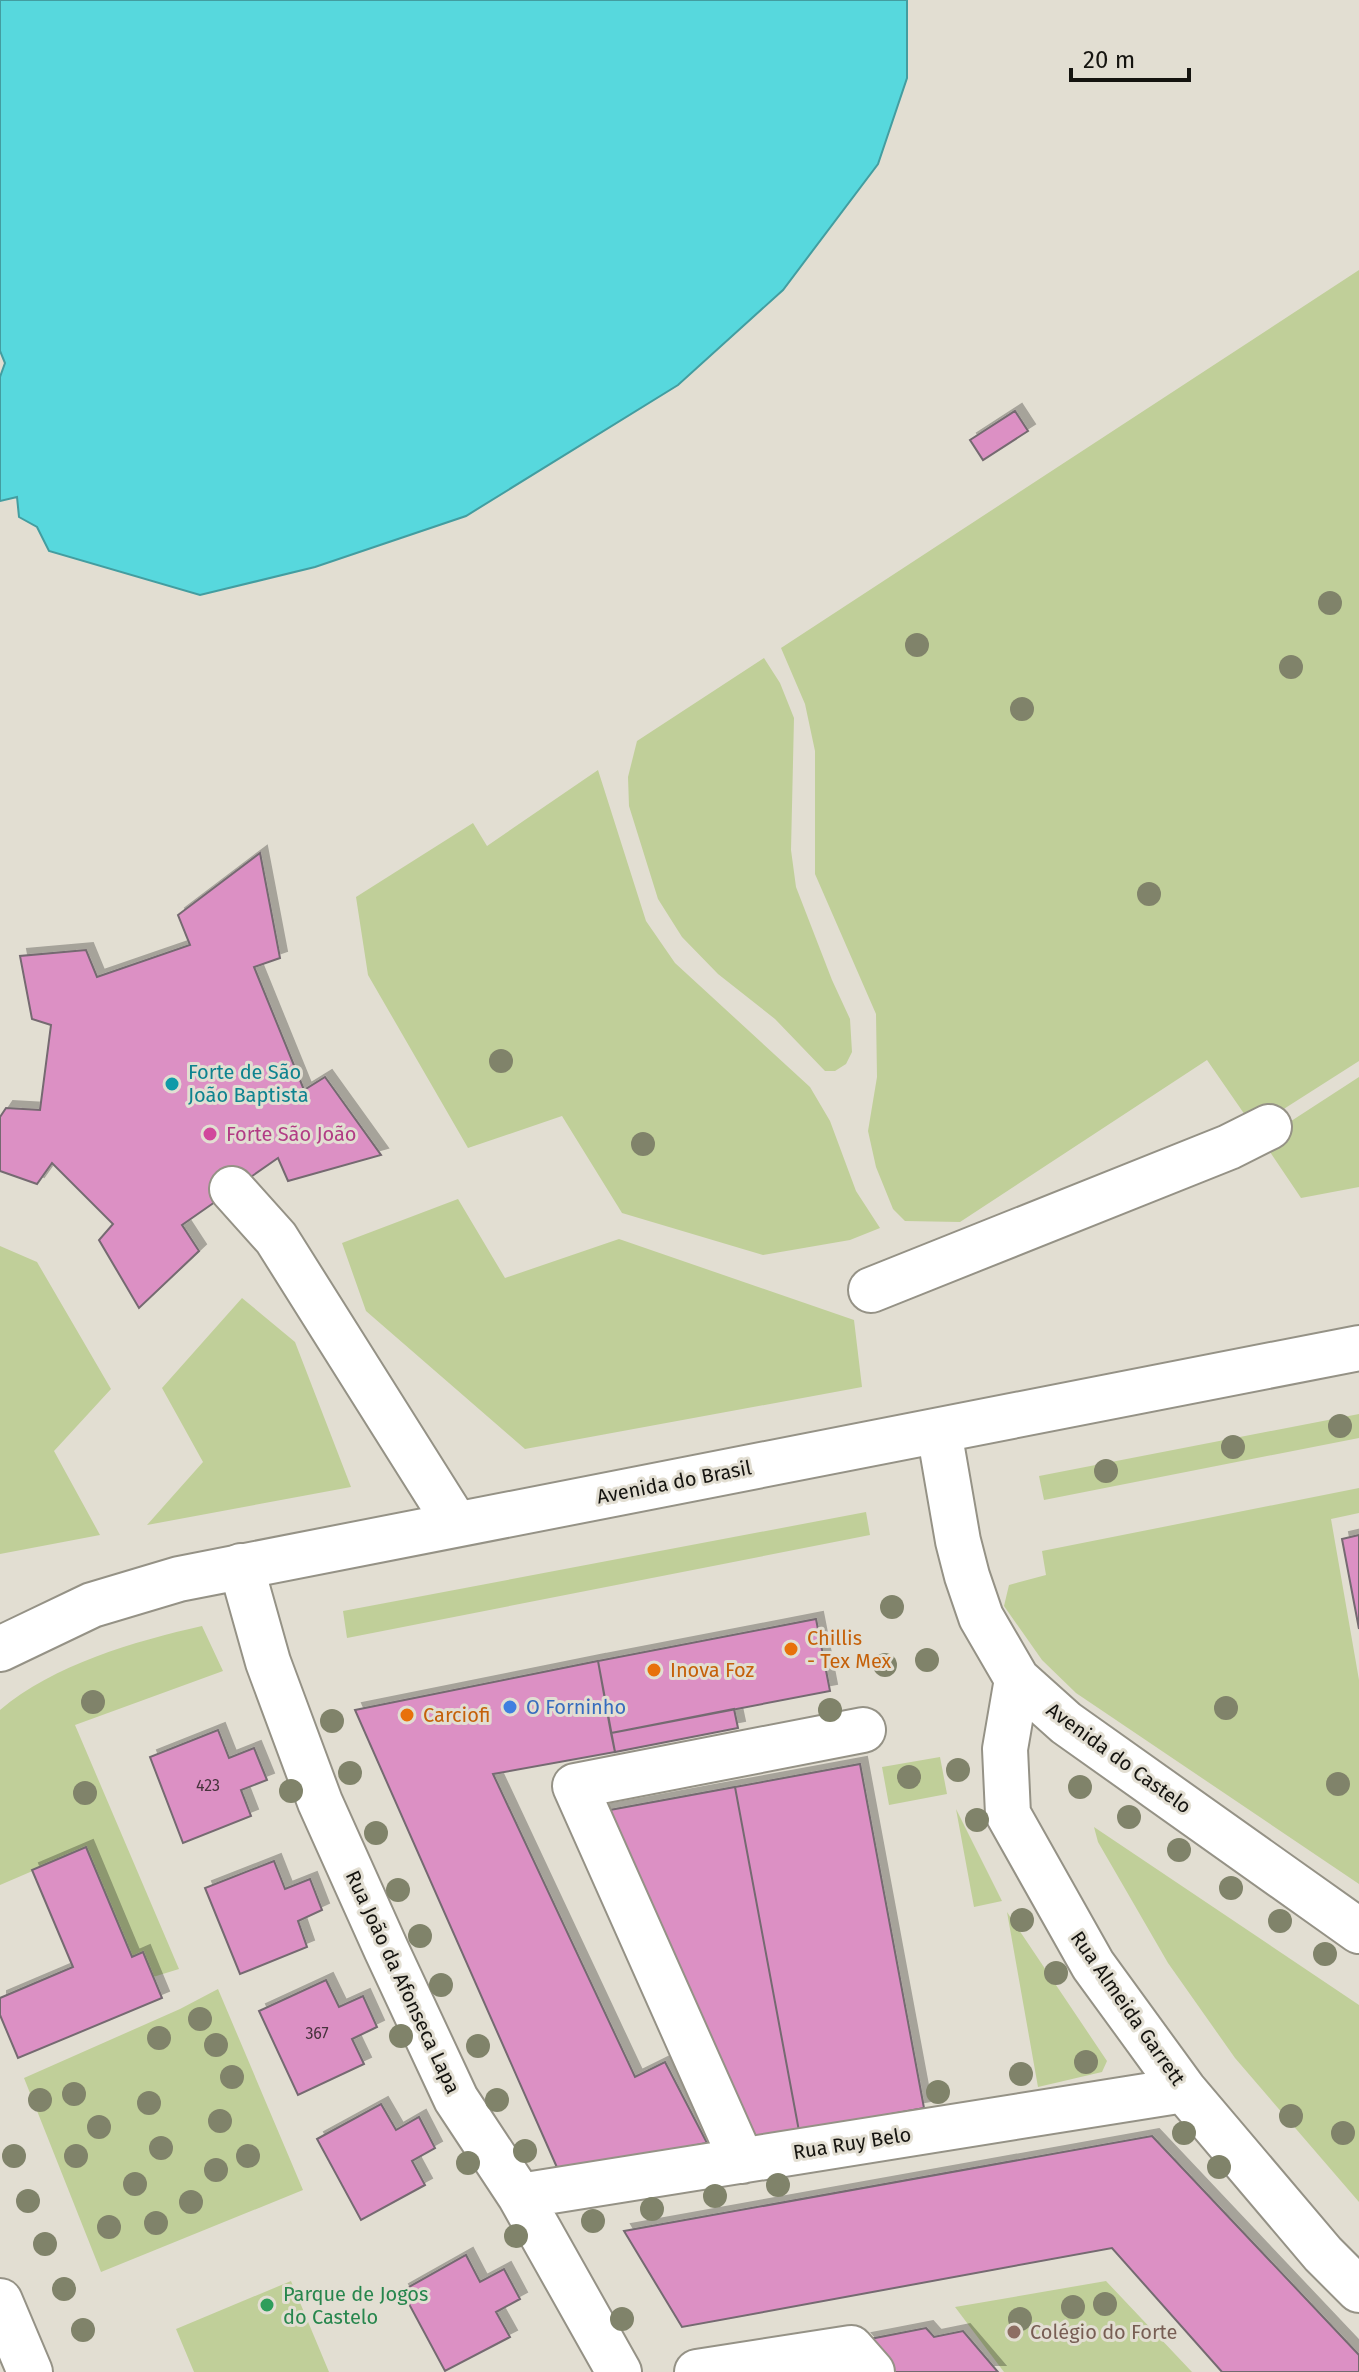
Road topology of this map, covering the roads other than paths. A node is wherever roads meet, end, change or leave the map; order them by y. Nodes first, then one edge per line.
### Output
1 (1269, 1127) dead end
2 (232, 1189) dead end
3 (871, 1290) dead end
4 (1359, 1348) edge
5 (939, 1431) junction
6 (456, 1524) junction
7 (241, 1566) junction
8 (0, 1649) edge
9 (1017, 1679) junction
10 (863, 1730) dead end
11 (1359, 1931) edge
12 (1184, 2090) junction
13 (742, 2161) junction
14 (520, 2196) junction
15 (1359, 2290) edge
16 (0, 2301) edge
17 (30, 2372) edge
18 (619, 2372) edge
19 (697, 2372) edge
20 (872, 2372) edge

1 - 3 street
2 - 6 street
4 - 5 street, Avenida do Brasil
5 - 6 street, Avenida do Brasil
5 - 9 street, Avenida do Castelo
6 - 7 street, Avenida do Brasil
7 - 8 street, Avenida do Brasil
7 - 14 street, Rua João da Afonseca Lapa
9 - 11 street, Avenida do Castelo
9 - 12 street, Rua Almeida Garrett
10 - 13 street
12 - 13 street, Rua Ruy Belo
12 - 15 street, Rua Almeida Garrett
13 - 14 street, Rua Ruy Belo
14 - 18 street, Rua João da Afonseca Lapa
16 - 17 street
19 - 20 street

